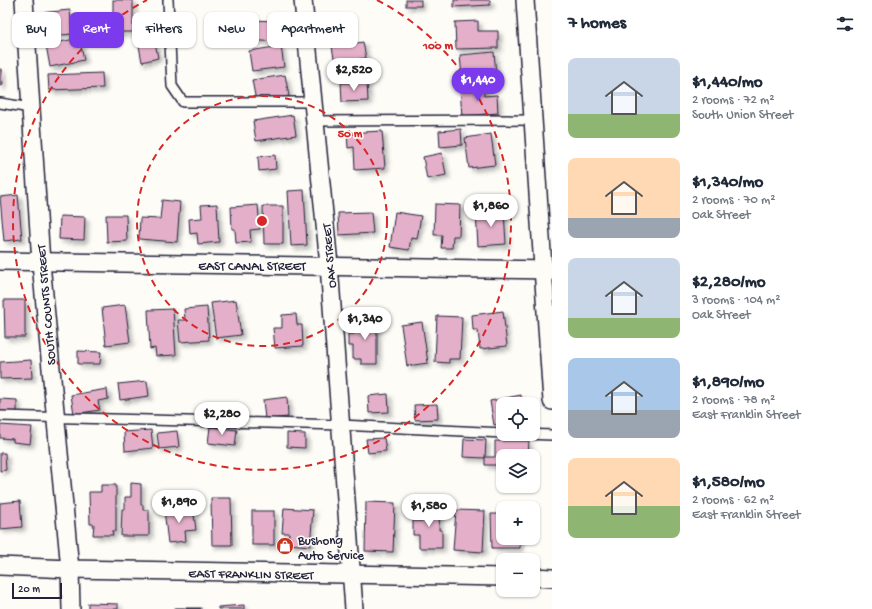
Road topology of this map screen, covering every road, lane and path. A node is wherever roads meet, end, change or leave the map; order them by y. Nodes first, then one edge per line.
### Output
1 (24, 0) edge
2 (168, 0) edge
3 (303, 0) edge
4 (525, 0) edge
5 (313, 102) junction
6 (0, 103) edge
7 (31, 108) junction
8 (533, 120) junction
9 (315, 121) junction
10 (0, 261) edge
11 (41, 263) junction
12 (329, 265) junction
13 (547, 270) edge
14 (552, 401) edge
15 (0, 416) edge
16 (56, 419) junction
17 (341, 426) junction
18 (496, 433) edge
19 (540, 435) edge
20 (552, 435) edge
21 (0, 566) edge
22 (70, 569) junction
23 (352, 575) junction
24 (496, 577) edge
25 (540, 577) edge
26 (552, 578) edge
27 (71, 609) edge
28 (354, 609) edge

1 - 7 street, SOUTH COUNTS STREET
2 - 5 lane
3 - 5 street, OAK STREET
4 - 8 street
5 - 9 street, OAK STREET
6 - 7 lane
7 - 11 street, SOUTH COUNTS STREET
8 - 9 lane
8 - 13 street
9 - 12 street, OAK STREET
10 - 11 street, EAST CANAL STREET
11 - 12 street, EAST CANAL STREET
11 - 16 street, SOUTH COUNTS STREET
12 - 13 street, EAST CANAL STREET
12 - 17 street, OAK STREET
13 - 14 street
15 - 16 lane
16 - 17 lane
16 - 22 street, SOUTH COUNTS STREET
17 - 18 lane
17 - 23 street, OAK STREET
19 - 20 lane
21 - 22 street, EAST FRANKLIN STREET
22 - 23 street, EAST FRANKLIN STREET
22 - 27 street, SOUTH COUNTS STREET
23 - 24 street, EAST FRANKLIN STREET
23 - 28 street, OAK STREET
25 - 26 street

